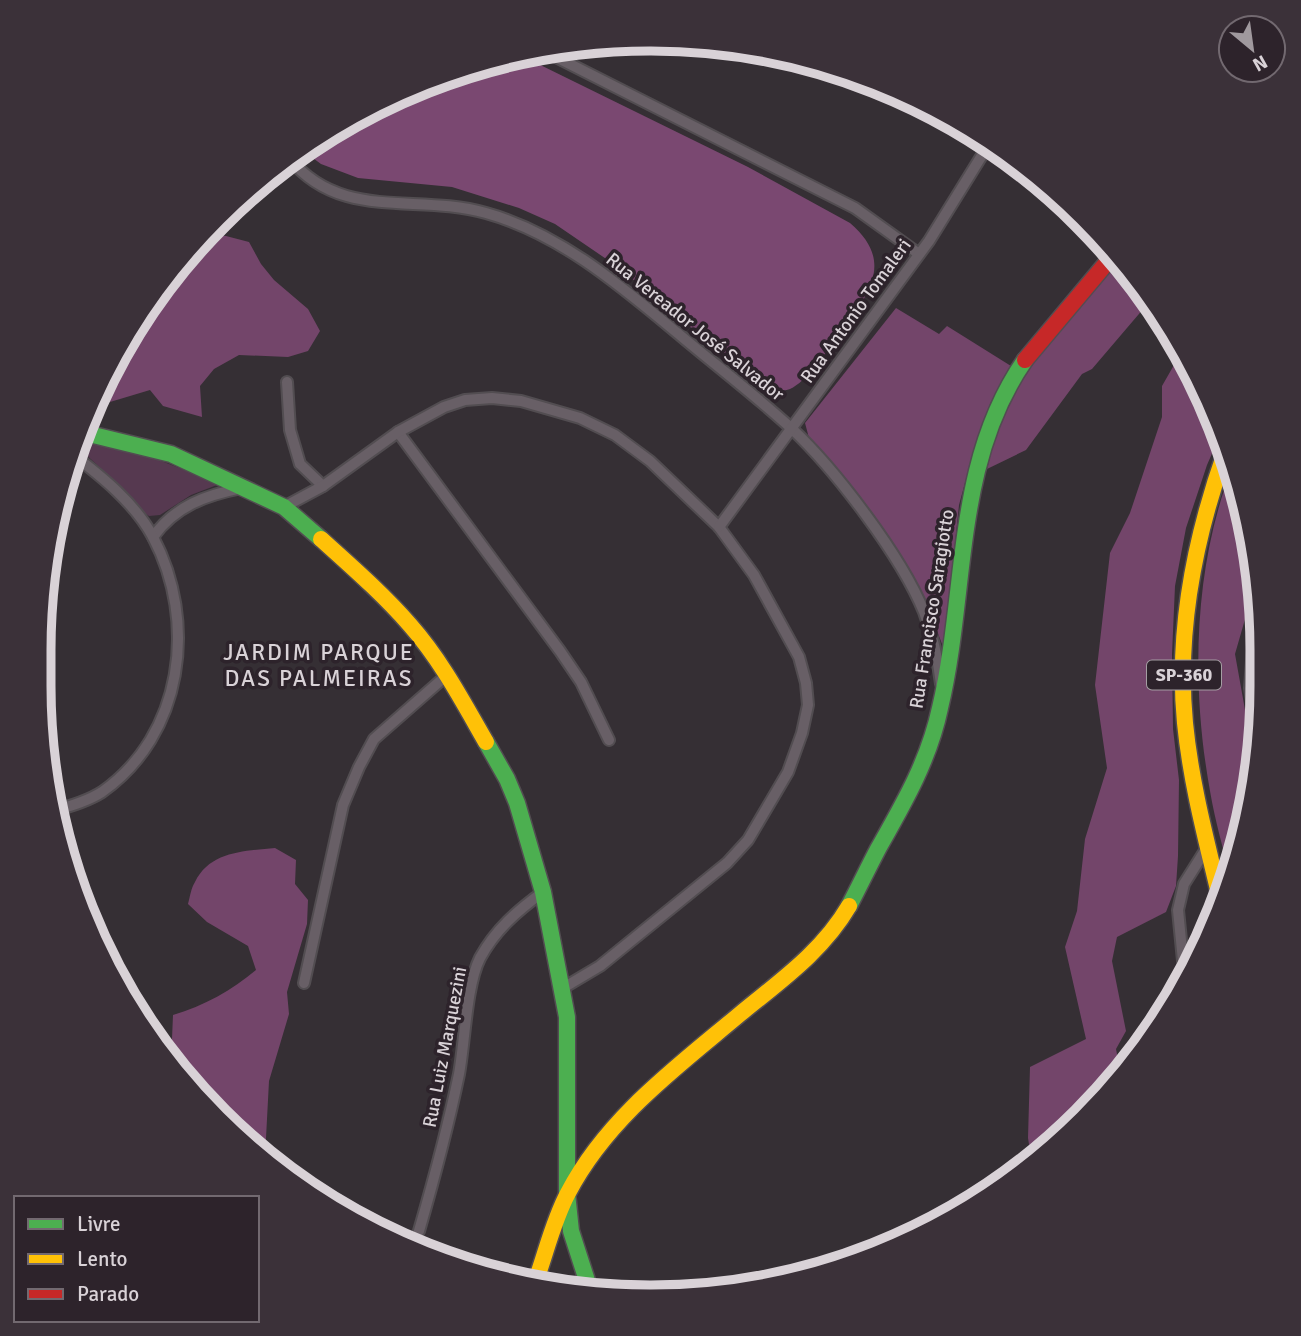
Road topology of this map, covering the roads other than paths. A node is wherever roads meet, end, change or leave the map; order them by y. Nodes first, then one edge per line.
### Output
1 (558, 58) edge
2 (984, 152) edge
3 (296, 167) edge
4 (919, 254) junction
5 (1107, 262) edge
6 (287, 382) dead end
7 (792, 429) junction
8 (398, 432) junction
9 (91, 435) edge
10 (82, 462) edge
11 (1221, 466) edge
12 (323, 486) junction
13 (245, 487) junction
14 (284, 507) junction
15 (719, 527) junction
16 (153, 537) junction
17 (447, 675) junction
18 (943, 694) junction
19 (609, 740) dead end
20 (63, 807) edge
21 (1208, 846) junction
22 (1217, 882) edge
23 (543, 892) junction
24 (1183, 960) edge
25 (303, 983) dead end
26 (564, 988) junction
27 (567, 1193) junction
28 (419, 1231) dead end
29 (538, 1275) edge
30 (588, 1282) edge

1 - 4 street
2 - 4 street, Rua Antonio Tomaleri
3 - 7 street, Rua Vereador José Salvador
4 - 7 street, Rua Antonio Tomaleri
5 - 18 street, Rua Francisco Saragiotto
6 - 12 street
7 - 15 street, Rua Antonio Tomaleri
7 - 18 street, Rua Vereador José Salvador
8 - 12 street
8 - 15 street
8 - 19 street
9 - 13 street
10 - 16 street
11 - 21 street, SP-360
12 - 14 street
13 - 14 street
13 - 16 street
14 - 17 street
15 - 26 street
16 - 20 street
17 - 23 street
17 - 25 street
18 - 27 street, Rua Francisco Saragiotto
21 - 22 street, SP-360
21 - 24 street
23 - 26 street
23 - 28 street, Rua Luiz Marquezini
26 - 27 street
27 - 29 street
27 - 30 street

